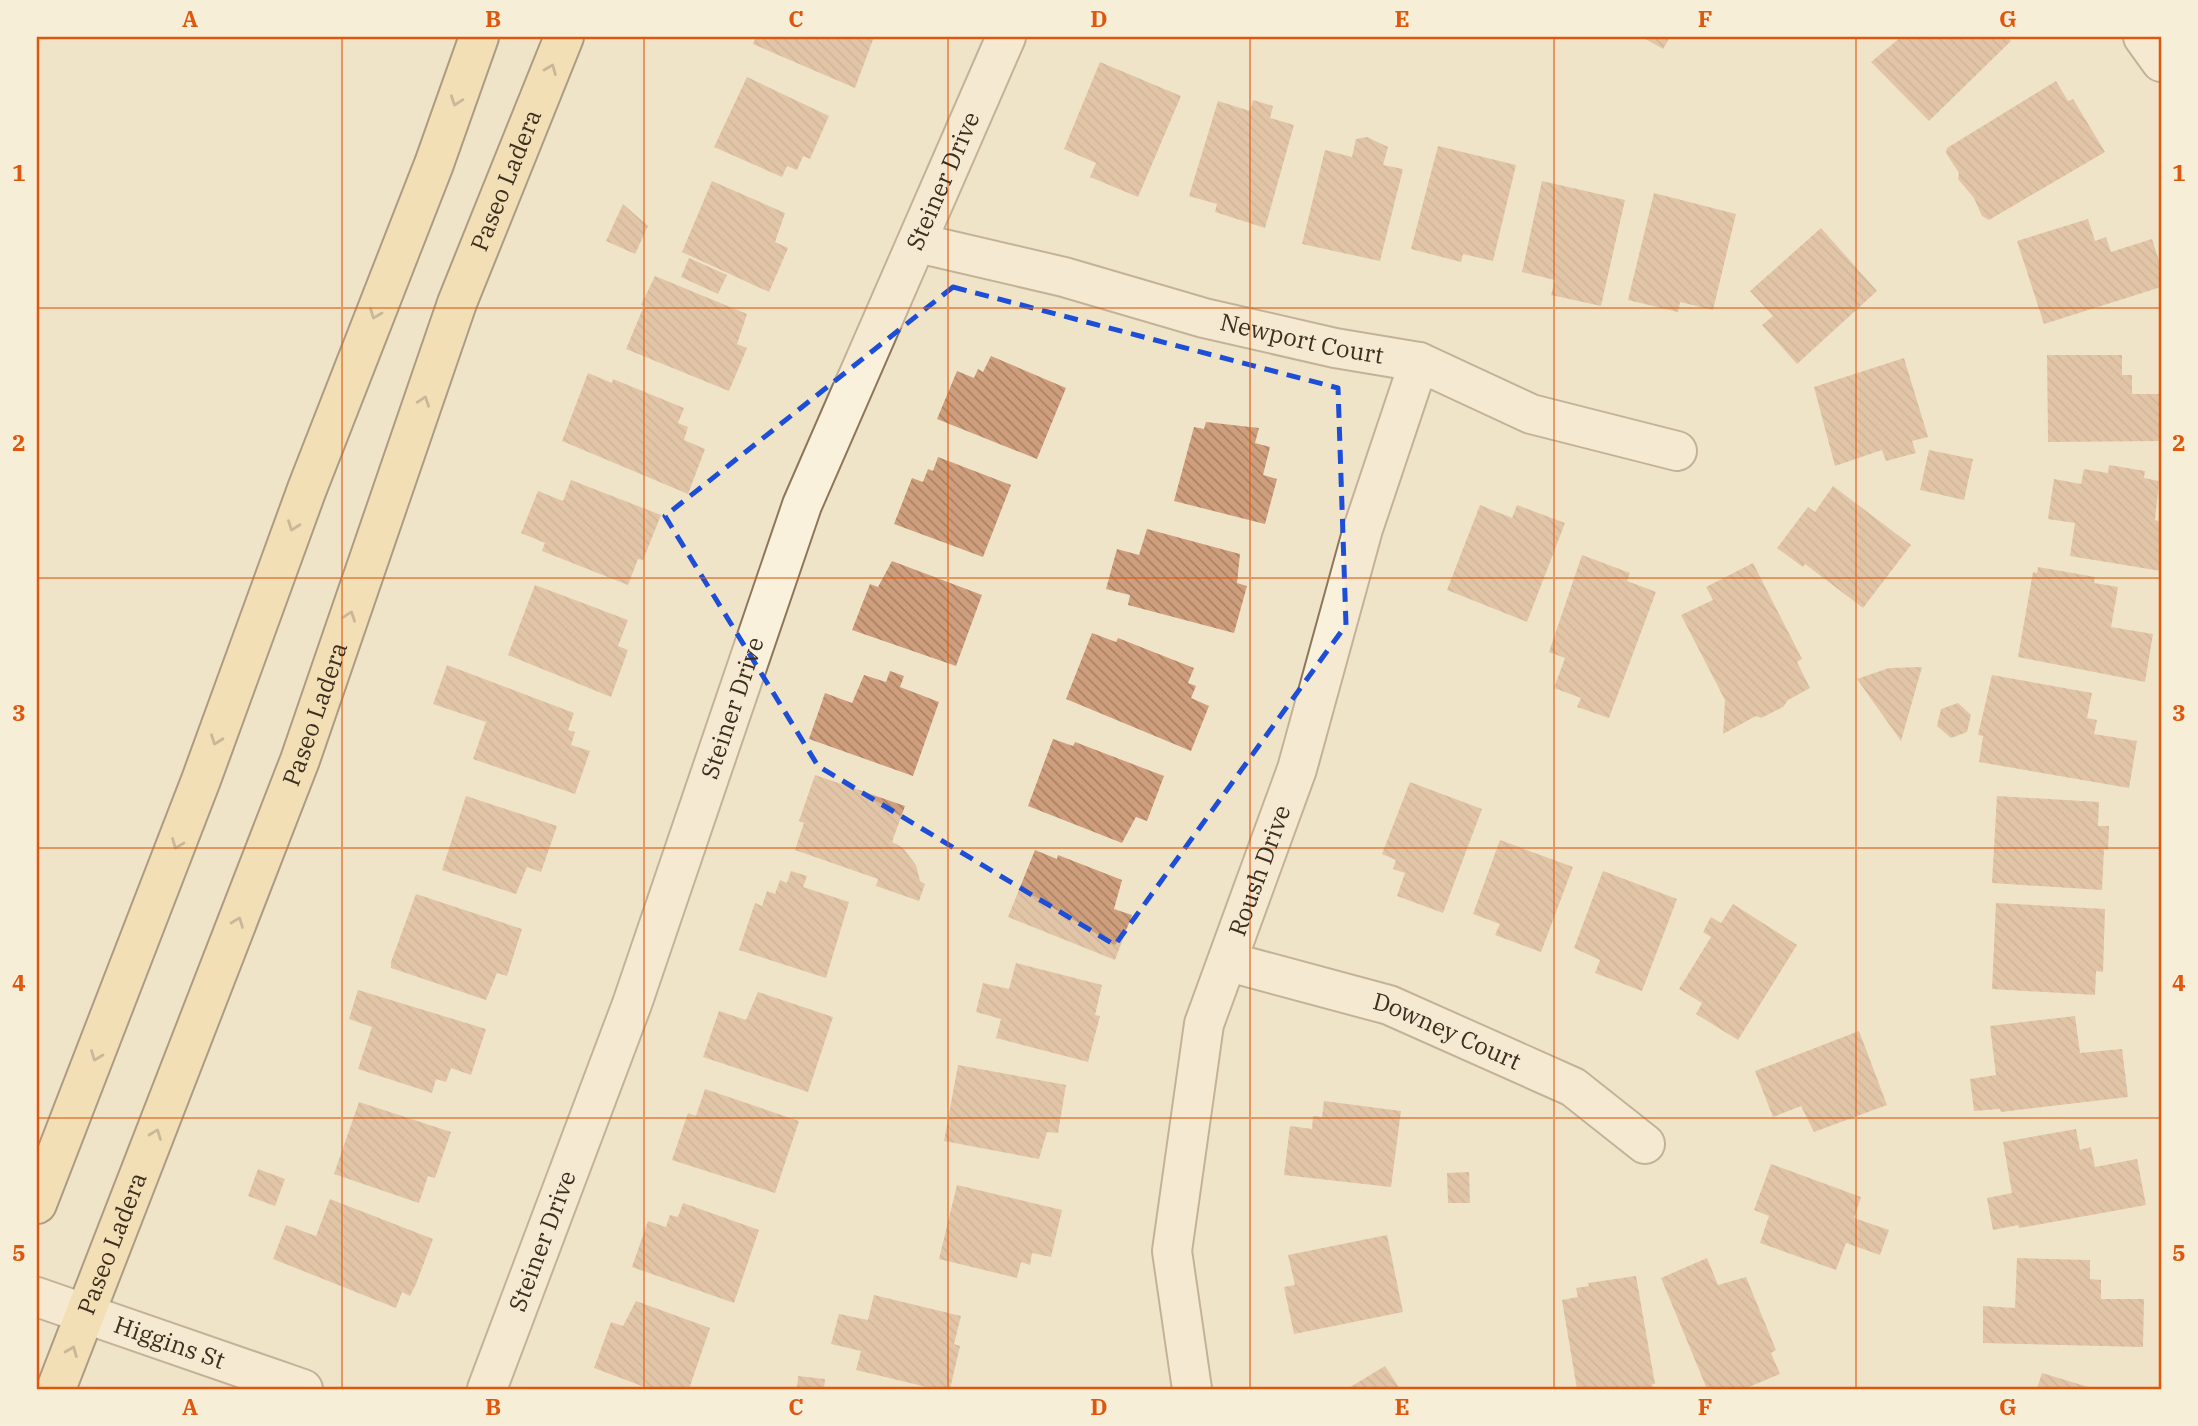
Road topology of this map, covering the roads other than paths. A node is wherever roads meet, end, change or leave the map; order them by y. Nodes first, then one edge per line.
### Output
1 (479, 37) edge
2 (564, 37) edge
3 (1006, 37) edge
4 (2143, 37) edge
5 (2161, 62) edge
6 (918, 243) junction
7 (1419, 362) junction
8 (1677, 451) dead end
9 (1229, 962) junction
10 (1645, 1144) dead end
11 (37, 1204) edge
12 (37, 1297) edge
13 (88, 1312) junction
14 (56, 1389) edge
15 (303, 1389) edge
16 (487, 1389) edge
17 (1192, 1389) edge

1 -> 11 main road
13 -> 2 main road, Paseo Ladera
3 - 6 street, Steiner Drive
4 - 5 street
6 - 7 street, Newport Court
6 - 16 street, Steiner Drive
7 - 8 street, Newport Court
7 - 9 street, Roush Drive
9 - 10 street, Downey Court
9 - 17 street, Roush Drive
12 - 13 street, Higgins St
14 -> 13 main road, Paseo Ladera
13 - 15 street, Higgins St

